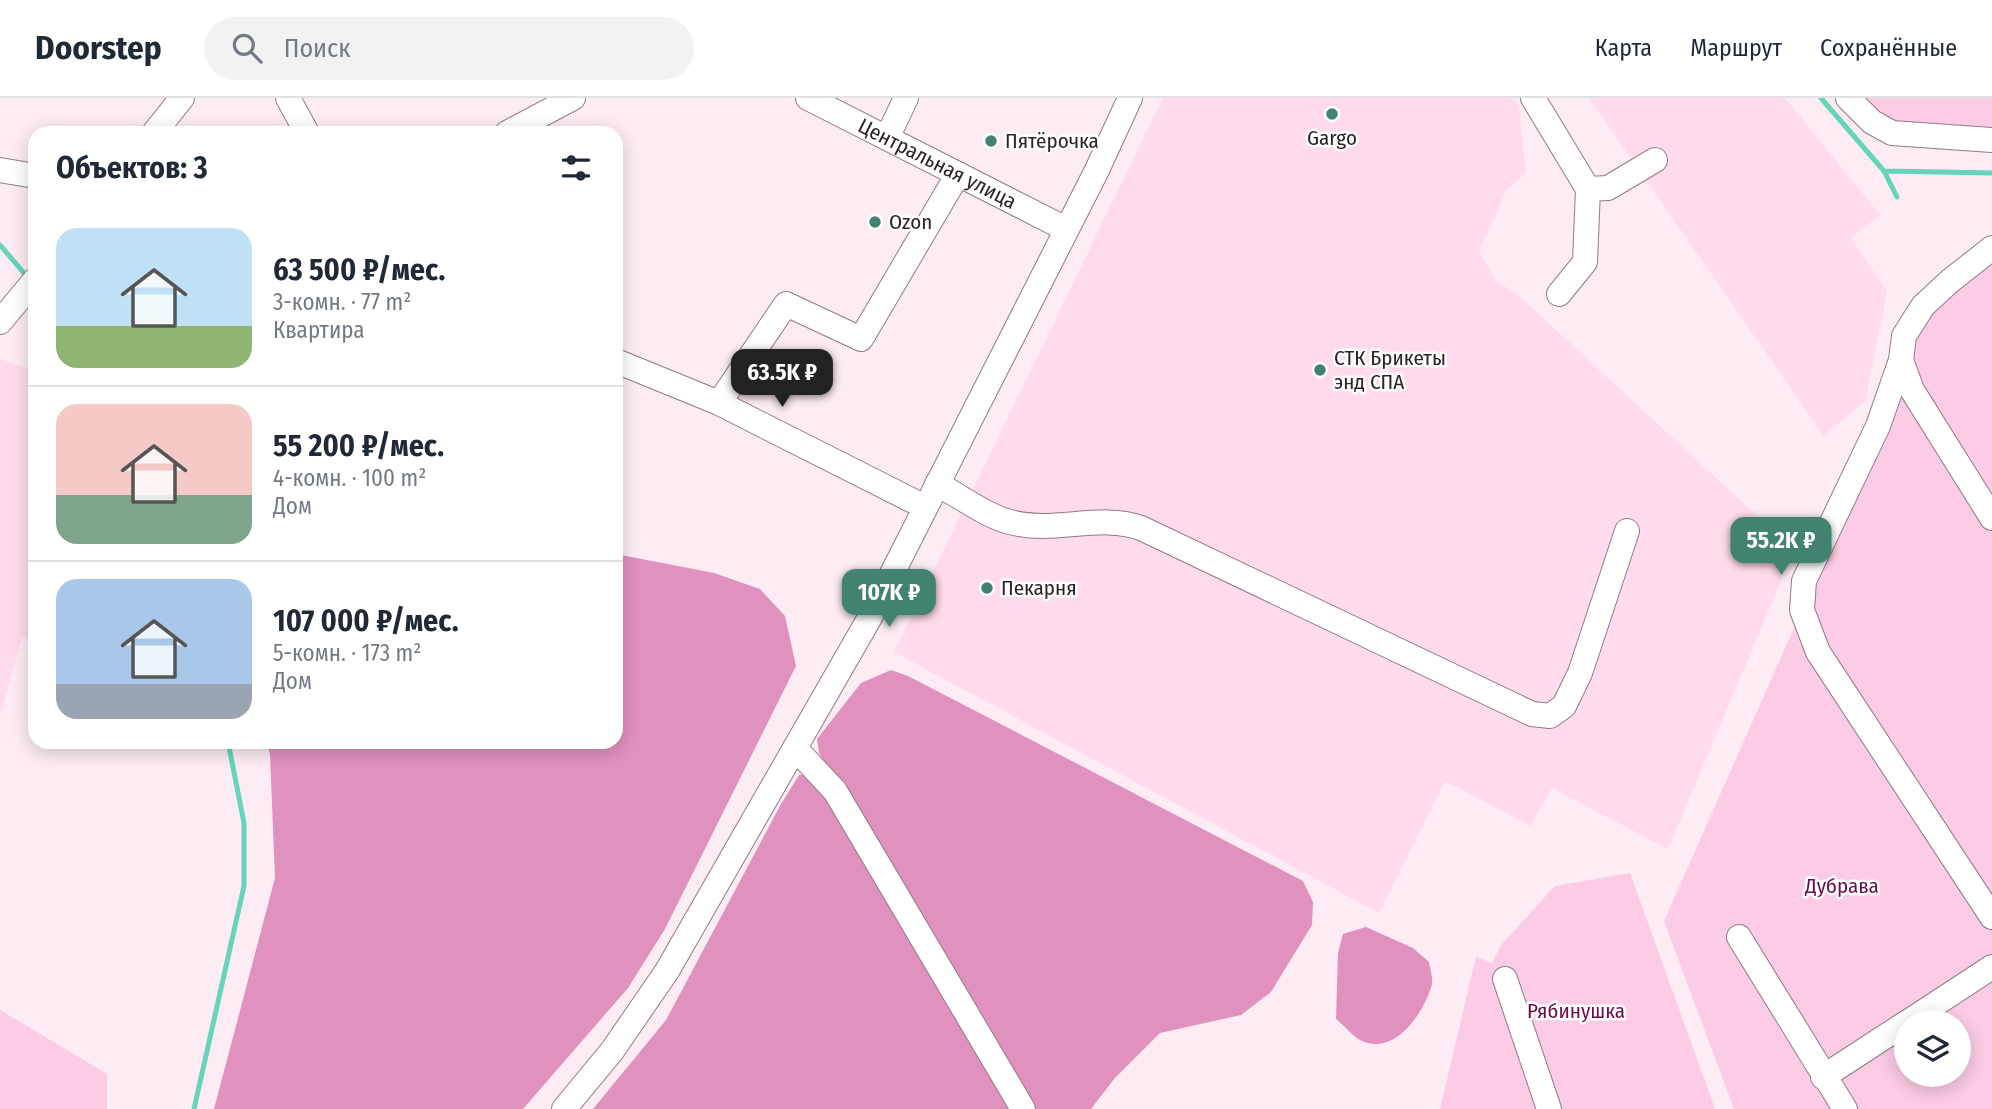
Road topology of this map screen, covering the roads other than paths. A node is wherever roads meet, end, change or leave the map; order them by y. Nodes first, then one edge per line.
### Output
1 (182, 98) edge
2 (288, 98) edge
3 (573, 98) edge
4 (808, 98) edge
5 (906, 98) edge
6 (1130, 98) edge
7 (1533, 98) edge
8 (1848, 98) edge
9 (160, 126) edge
10 (303, 126) edge
11 (520, 126) edge
12 (887, 138) junction
13 (1992, 140) edge
14 (1655, 160) dead end
15 (0, 170) edge
16 (958, 174) junction
17 (28, 175) edge
18 (1588, 189) junction
19 (1066, 229) junction
20 (1992, 248) edge
21 (28, 288) edge
22 (1559, 294) dead end
23 (0, 322) edge
24 (1902, 360) junction
25 (623, 364) edge
26 (719, 403) junction
27 (937, 484) junction
28 (925, 507) junction
29 (1992, 518) edge
30 (1626, 531) dead end
31 (795, 748) junction
32 (1992, 916) edge
33 (1739, 937) dead end
34 (1992, 967) edge
35 (1505, 979) dead end
36 (1927, 1010) edge
37 (1894, 1031) edge
38 (1823, 1077) junction
39 (564, 1109) edge
40 (1023, 1109) edge
41 (1549, 1109) edge
42 (1845, 1109) edge

1 - 9 street
2 - 10 street
3 - 11 street
4 - 12 street, Центральная улица
5 - 12 street
6 - 19 street
7 - 18 street
8 - 13 street
12 - 16 street, Центральная улица
14 - 18 street
15 - 17 street
16 - 19 street, Центральная улица
16 - 26 street
18 - 22 street
19 - 27 street
20 - 24 street
21 - 23 street
24 - 29 street
24 - 32 street
25 - 26 street
26 - 28 street
27 - 28 street
27 - 30 street
28 - 31 street
31 - 39 street
31 - 40 street
33 - 38 street
34 - 36 street
35 - 41 street
37 - 38 street
38 - 42 street

